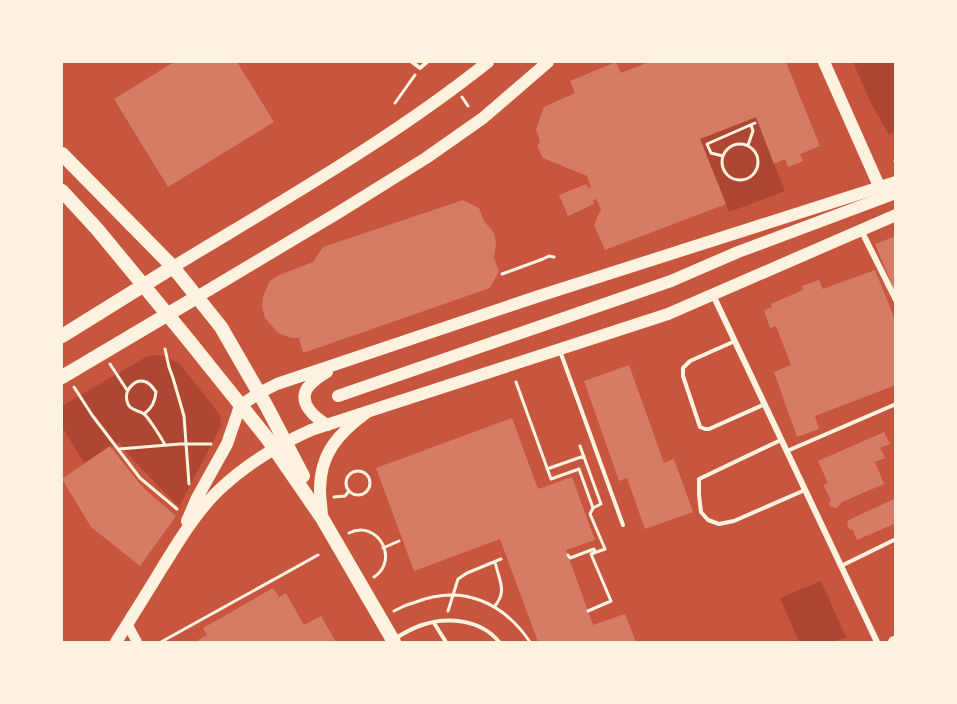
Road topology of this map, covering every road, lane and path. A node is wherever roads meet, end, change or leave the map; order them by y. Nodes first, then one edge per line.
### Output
1 (412, 62) edge
2 (427, 62) edge
3 (488, 62) edge
4 (548, 62) edge
5 (824, 62) edge
6 (420, 68) junction
7 (461, 96) dead end
8 (395, 103) dead end
9 (468, 106) dead end
10 (755, 123) dead end
11 (750, 125) junction
12 (748, 145) junction
13 (62, 154) edge
14 (723, 156) junction
15 (896, 182) edge
16 (62, 191) edge
17 (886, 193) edge
18 (896, 215) edge
19 (861, 230) junction
20 (554, 257) dead end
21 (173, 267) junction
22 (502, 274) dead end
23 (144, 285) junction
24 (713, 295) junction
25 (197, 297) junction
26 (896, 300) edge
27 (167, 314) junction
28 (62, 336) edge
29 (735, 340) junction
30 (165, 349) dead end
31 (560, 350) junction
32 (102, 352) junction
33 (335, 366) junction
34 (64, 375) edge
35 (516, 382) dead end
36 (127, 390) junction
37 (259, 393) junction
38 (338, 396) dead end
39 (765, 404) junction
40 (896, 404) edge
41 (240, 406) junction
42 (366, 413) junction
43 (144, 414) junction
44 (328, 425) junction
45 (781, 440) junction
46 (185, 444) junction
47 (215, 444) dead end
48 (165, 445) junction
49 (280, 446) junction
50 (580, 446) dead end
51 (118, 448) junction
52 (787, 451) junction
53 (584, 456) junction
54 (547, 469) junction
55 (189, 485) dead end
56 (805, 490) junction
57 (349, 491) junction
58 (332, 497) dead end
59 (593, 508) junction
60 (181, 512) dead end
61 (322, 518) junction
62 (623, 525) dead end
63 (349, 533) dead end
64 (896, 539) edge
65 (399, 541) dead end
66 (177, 544) junction
67 (383, 548) junction
68 (595, 552) junction
69 (318, 555) dead end
70 (568, 555) dead end
71 (501, 560) dead end
72 (495, 562) junction
73 (841, 567) junction
74 (374, 577) dead end
75 (453, 594) junction
76 (494, 607) junction
77 (394, 611) dead end
78 (448, 611) dead end
79 (588, 611) dead end
80 (433, 622) junction
81 (127, 624) junction
82 (393, 641) edge
83 (116, 642) edge
84 (136, 642) edge
85 (161, 642) edge
86 (446, 642) edge
87 (499, 642) edge
88 (530, 642) edge
89 (877, 642) edge

1 - 6 lane
2 - 6 lane
3 - 21 main road
4 - 25 main road
5 - 17 main road
6 - 8 path
7 - 9 path
10 - 11 path
11 - 12 path
11 - 14 path
12 - 14 path
12 - 14 path
13 - 21 highway
15 - 17 main road
16 - 23 highway
17 - 33 main road
17 - 38 main road
18 - 19 main road
19 - 24 main road
19 - 26 street
20 - 22 path
21 - 23 highway
21 - 25 highway
23 - 27 highway
23 - 28 highway
24 - 29 street
24 - 31 main road
25 - 27 highway
25 - 37 highway
27 - 32 highway
27 - 41 highway
29 - 39 street
29 - 39 lane
30 - 46 path
31 - 42 main road
31 - 62 lane
32 - 34 highway
32 - 36 path
33 - 37 main road
33 - 44 main road
34 - 51 path
35 - 54 path
36 - 43 path
36 - 43 path
37 - 41 main road
37 - 49 highway
39 - 45 street
40 - 52 lane
41 - 49 highway
41 - 66 main road
42 - 44 main road
42 - 61 main road
43 - 48 path
44 - 49 main road
45 - 52 street
45 - 56 lane
46 - 47 path
46 - 48 path
46 - 55 path
48 - 51 path
49 - 61 highway
49 - 66 main road
50 - 53 path
51 - 60 path
52 - 56 street
53 - 54 path
53 - 59 path
54 - 59 path
56 - 73 street
57 - 57 path
57 - 58 path
59 - 68 path
61 - 82 highway
63 - 67 path
64 - 73 lane
65 - 67 path
66 - 81 main road
67 - 74 path
68 - 70 path
68 - 79 path
69 - 85 path
71 - 72 path
72 - 75 path
72 - 76 path
73 - 89 street
75 - 76 path
75 - 77 path
75 - 78 path
76 - 88 path
80 - 82 lane
80 - 86 lane
80 - 87 lane
81 - 83 main road
81 - 84 street

